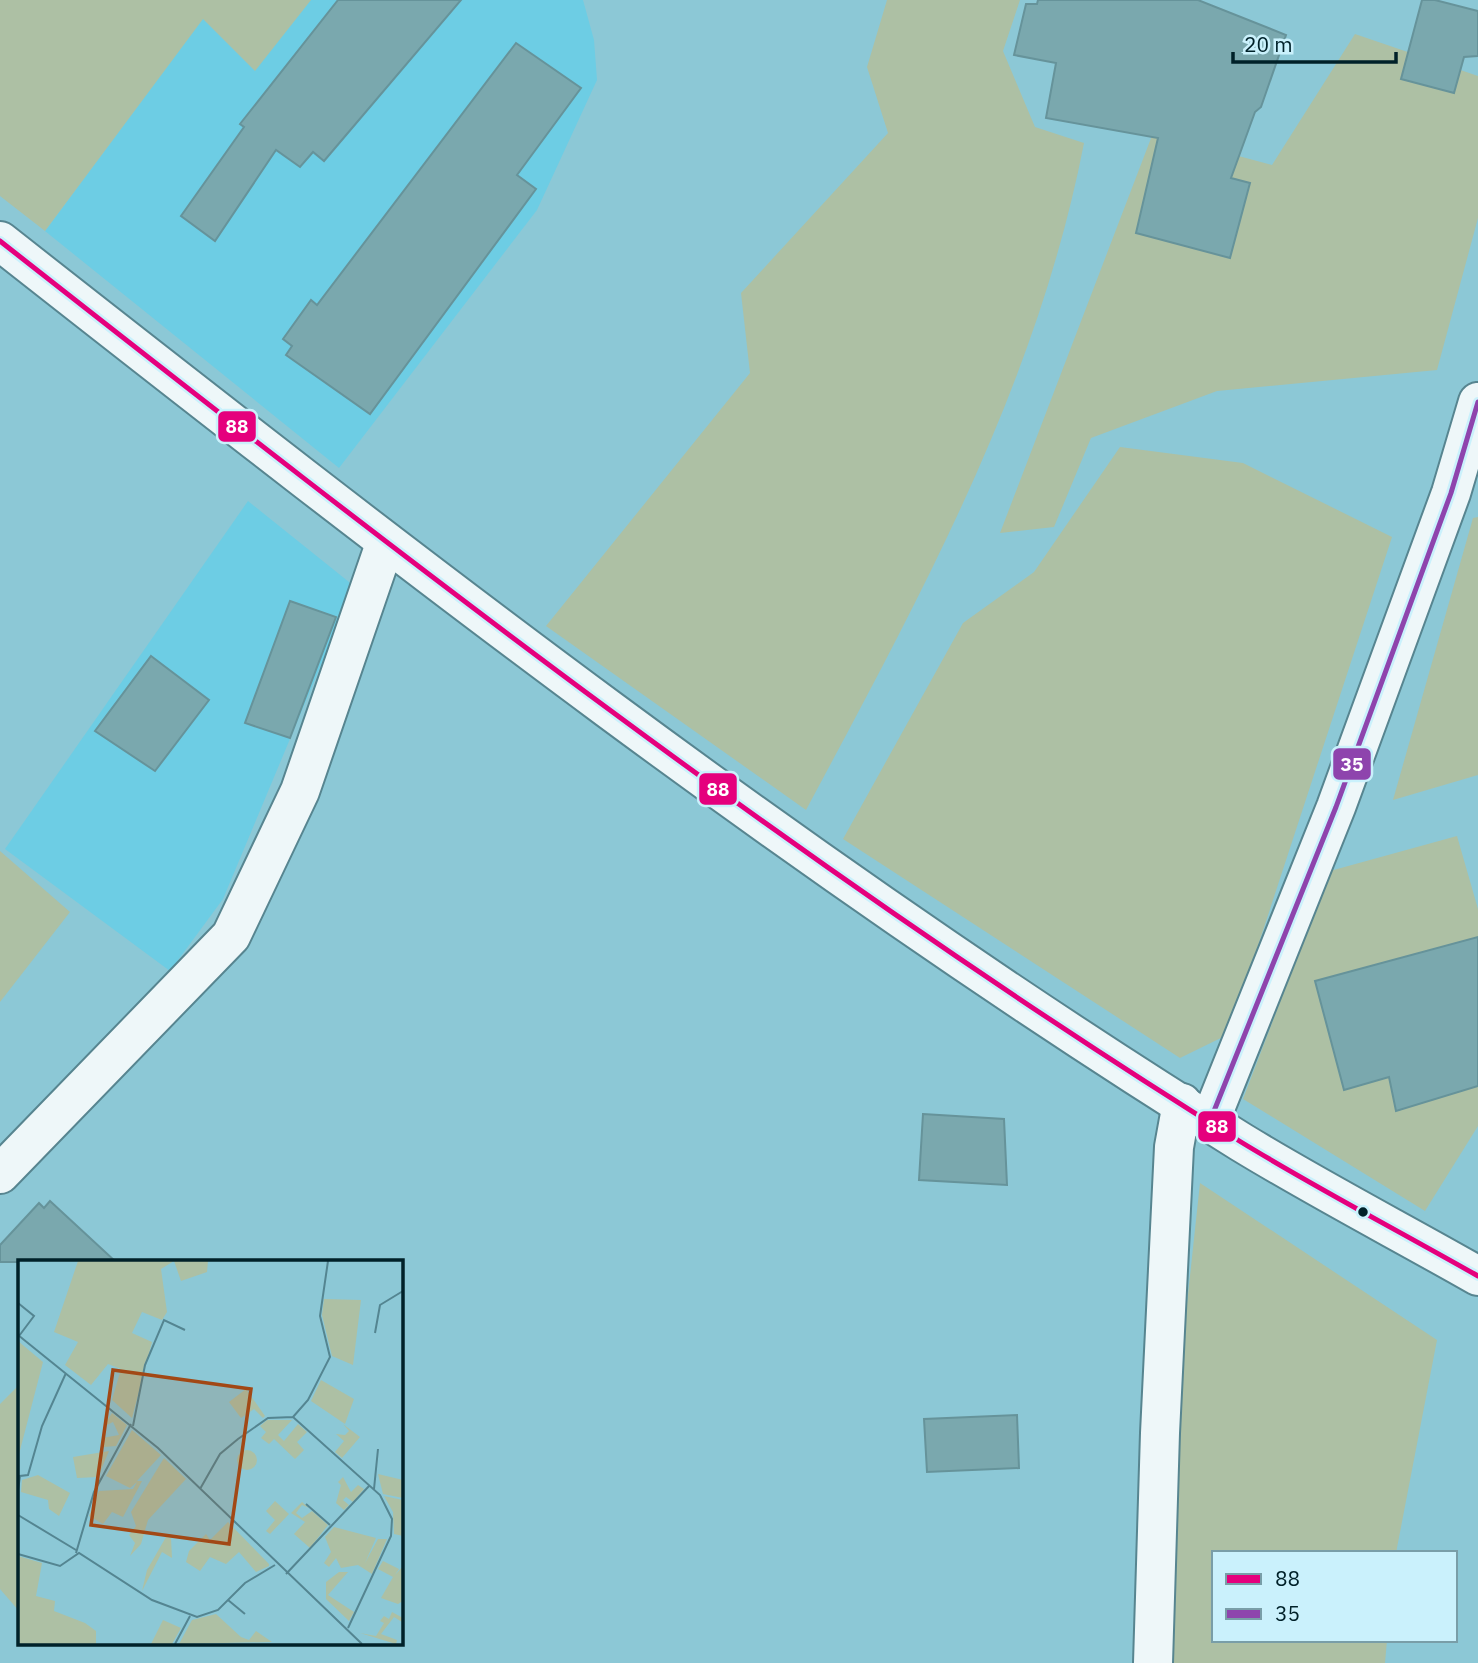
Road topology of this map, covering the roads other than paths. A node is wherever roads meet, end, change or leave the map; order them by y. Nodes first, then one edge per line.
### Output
1 (0, 241) edge
2 (1478, 402) edge
3 (385, 544) junction
4 (1196, 1112) junction
5 (0, 1174) edge
6 (1478, 1276) edge
7 (1153, 1663) edge

1 - 3 street
2 - 4 street
3 - 4 street
3 - 5 street
4 - 6 street
4 - 7 street

